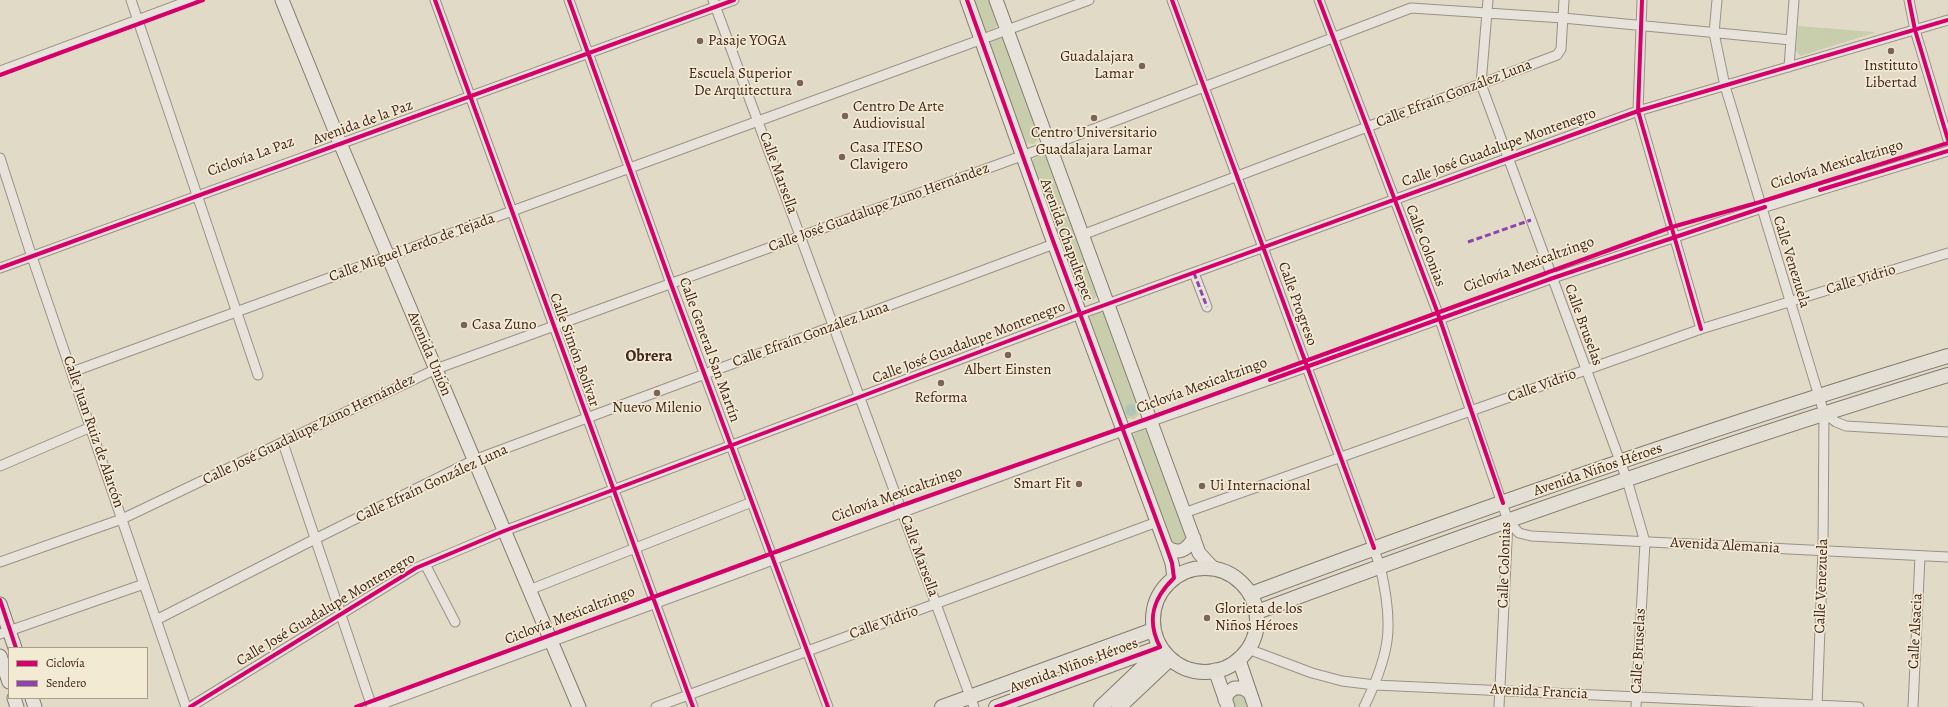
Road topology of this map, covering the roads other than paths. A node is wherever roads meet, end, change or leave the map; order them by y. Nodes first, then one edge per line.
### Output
1 (131, 0) edge
2 (191, 0) edge
3 (282, 0) edge
4 (435, 0) edge
5 (569, 0) edge
6 (734, 0) edge
7 (967, 0) edge
8 (996, 0) edge
9 (1089, 0) edge
10 (1172, 0) edge
11 (1319, 0) edge
12 (1488, 0) edge
13 (1564, 0) edge
14 (1642, 0) edge
15 (1717, 0) edge
16 (1794, 0) edge
17 (1909, 0) edge
18 (715, 3) edge
19 (1411, 4) edge
20 (1487, 13) junction
21 (1562, 18) junction
22 (138, 20) junction
23 (1948, 20) edge
24 (1640, 26) junction
25 (1915, 30) junction
26 (1007, 31) junction
27 (1714, 33) junction
28 (1333, 38) junction
29 (982, 40) junction
30 (1791, 40) junction
31 (588, 53) junction
32 (1789, 67) junction
33 (0, 71) edge
34 (1481, 84) junction
35 (1724, 86) junction
36 (1204, 87) junction
37 (470, 96) junction
38 (1638, 111) junction
39 (759, 121) junction
40 (1367, 127) junction
41 (1948, 140) edge
42 (340, 143) junction
43 (1049, 146) junction
44 (1948, 151) edge
45 (1024, 155) junction
46 (1508, 157) junction
47 (0, 158) edge
48 (630, 168) junction
49 (1237, 176) junction
50 (197, 196) junction
51 (1394, 199) junction
52 (1762, 208) junction
53 (511, 212) junction
54 (1082, 235) junction
55 (802, 236) junction
56 (1675, 236) junction
57 (1054, 244) junction
58 (1263, 247) junction
59 (1948, 253) edge
60 (32, 256) junction
61 (388, 257) junction
62 (0, 268) edge
63 (1194, 273) junction
64 (1553, 278) junction
65 (671, 284) junction
66 (1790, 301) junction
67 (1108, 305) junction
68 (1207, 307) dead end
69 (237, 312) junction
70 (1080, 314) junction
71 (1440, 319) junction
72 (553, 326) junction
73 (834, 326) junction
74 (1701, 329) junction
75 (1948, 356) edge
76 (1307, 367) junction
77 (436, 369) junction
78 (1587, 370) junction
79 (72, 372) junction
80 (705, 374) junction
81 (258, 375) dead end
82 (1948, 375) edge
83 (1819, 395) junction
84 (860, 397) junction
85 (1472, 410) junction
86 (1824, 413) junction
87 (587, 418) junction
88 (1151, 422) junction
89 (91, 427) junction
90 (1124, 431) junction
91 (1948, 432) edge
92 (283, 443) junction
93 (731, 445) junction
94 (1340, 457) junction
95 (474, 460) junction
96 (1620, 462) junction
97 (0, 466) edge
98 (1627, 480) junction
99 (613, 490) junction
100 (752, 502) junction
101 (1503, 503) junction
102 (903, 512) junction
103 (1184, 513) junction
104 (122, 519) junction
105 (1508, 521) junction
106 (1157, 522) junction
107 (504, 530) junction
108 (315, 538) junction
109 (1194, 538) junction
110 (1645, 542) junction
111 (1166, 546) junction
112 (634, 548) junction
113 (1374, 548) junction
114 (1823, 550) junction
115 (1920, 556) junction
116 (1948, 557) edge
117 (773, 560) junction
118 (0, 562) edge
119 (425, 564) junction
120 (1380, 566) junction
121 (1213, 568) junction
122 (1174, 578) junction
123 (144, 584) junction
124 (529, 590) junction
125 (1251, 594) junction
126 (0, 604) edge
127 (655, 604) junction
128 (936, 604) junction
129 (1257, 612) junction
130 (341, 614) junction
131 (156, 620) junction
132 (455, 622) dead end
133 (1153, 630) junction
134 (5, 632) edge
135 (551, 642) junction
136 (14, 647) edge
137 (1248, 649) junction
138 (807, 652) junction
139 (1164, 652) junction
140 (0, 656) edge
141 (1239, 660) junction
142 (1215, 670) junction
143 (8, 679) edge
144 (1375, 685) junction
145 (1499, 690) junction
146 (1249, 692) junction
147 (688, 695) junction
148 (1636, 696) junction
149 (972, 702) edge
150 (1226, 704) edge
151 (1817, 706) edge
152 (186, 707) edge
153 (190, 707) edge
154 (373, 707) edge
155 (578, 707) edge
156 (656, 707) edge
157 (693, 707) edge
158 (828, 707) edge
159 (942, 707) edge
160 (996, 707) edge
161 (1101, 707) edge
162 (1119, 707) edge
163 (1255, 707) edge
164 (1364, 707) edge
165 (1499, 707) edge
166 (1636, 707) edge
167 (1859, 707) edge
168 (1913, 707) edge

1 - 22 street
2 - 22 street
3 - 42 street, Avenida Unión
4 - 37 street, Calle Simón Bolívar
5 - 31 street, Calle General San Martín
6 - 18 street, Avenida de la Paz
7 - 29 street, Avenida Chapultepec
8 - 26 street, Avenida Chapultepec
9 - 26 street, Calle Miguel Lerdo de Tejada
10 - 36 street, Calle Progreso
11 - 28 street, Calle Colonias
12 - 20 street, Calle Bruselas
13 - 21 street
14 - 24 street
15 - 27 street, Calle Venezuela
16 - 30 street
17 - 25 street
18 - 31 street, Avenida de la Paz
18 - 39 street, Calle Marsella
19 - 20 street, Calle José Guadalupe Zuno Hernández
19 - 28 street, Calle José Guadalupe Zuno Hernández
20 - 21 street, Calle José Guadalupe Zuno Hernández
20 - 34 street, Calle Bruselas
21 - 24 street, Calle José Guadalupe Zuno Hernández
21 - 34 street, Calle Efraín González Luna
22 - 33 street
22 - 50 street
23 - 25 street, Calle José Guadalupe Montenegro
24 - 27 street, Calle José Guadalupe Zuno Hernández
24 - 38 street
25 - 32 street, Calle José Guadalupe Montenegro
25 - 41 street
26 - 29 street, Calle Miguel Lerdo de Tejada
26 - 43 street, Avenida Chapultepec
27 - 30 street, Calle José Guadalupe Zuno Hernández
27 - 35 street, Calle Venezuela
28 - 36 street, Calle José Guadalupe Zuno Hernández
28 - 40 street, Calle Colonias
29 - 39 street, Calle Miguel Lerdo de Tejada
29 - 45 street, Avenida Chapultepec
30 - 32 street
31 - 37 street, Avenida de la Paz
31 - 48 street, Calle General San Martín
32 - 35 street, Calle José Guadalupe Montenegro
34 - 40 street, Calle Efraín González Luna
34 - 46 street, Calle Bruselas
35 - 38 street, Calle José Guadalupe Montenegro
35 - 52 street, Calle Venezuela
36 - 43 street, Calle José Guadalupe Zuno Hernández
36 - 49 street, Calle Progreso
37 - 42 street, Avenida de la Paz
37 - 53 street, Calle Simón Bolívar
38 - 46 street, Calle José Guadalupe Montenegro
38 - 56 street
39 - 48 street, Calle Miguel Lerdo de Tejada
39 - 55 street, Calle Marsella
40 - 49 street, Calle Efraín González Luna
40 - 51 street, Calle Colonias
42 - 50 street, Avenida de la Paz
42 - 61 street, Avenida Unión
43 - 45 street, Calle José Guadalupe Zuno Hernández
43 - 54 street, Avenida Chapultepec
44 - 52 street
45 - 55 street, Calle José Guadalupe Zuno Hernández
45 - 57 street, Avenida Chapultepec
46 - 51 street, Calle José Guadalupe Montenegro
46 - 64 street, Calle Bruselas
47 - 60 street, Calle Juan Ruiz de Alarcón
48 - 53 street, Calle Miguel Lerdo de Tejada
48 - 65 street, Calle General San Martín
49 - 54 street, Calle Efraín González Luna
49 - 58 street, Calle Progreso
50 - 60 street, Avenida de la Paz
50 - 69 street
51 - 58 street, Calle José Guadalupe Montenegro
51 - 71 street, Calle Colonias
52 - 56 street
52 - 66 street, Calle Venezuela
53 - 61 street, Calle Miguel Lerdo de Tejada
53 - 72 street, Calle Simón Bolívar
54 - 67 street, Avenida Chapultepec
55 - 65 street, Calle José Guadalupe Zuno Hernández
55 - 73 street, Calle Marsella
56 - 64 street
56 - 74 street
57 - 70 street, Avenida Chapultepec
57 - 73 street, Calle Efraín González Luna
58 - 63 street, Calle José Guadalupe Montenegro
58 - 76 street, Calle Progreso
59 - 66 street, Calle Vidrio
60 - 62 street, Avenida de la Paz
60 - 79 street, Calle Juan Ruiz de Alarcón
61 - 69 street, Calle Miguel Lerdo de Tejada
61 - 77 street, Avenida Unión
63 - 67 street, Calle José Guadalupe Montenegro
63 - 68 street
64 - 71 street
64 - 78 street, Calle Bruselas
65 - 72 street, Calle José Guadalupe Zuno Hernández
65 - 80 street, Calle General San Martín
66 - 74 street, Calle Vidrio
66 - 83 street, Calle Venezuela
67 - 70 street, Calle José Guadalupe Montenegro
67 - 88 street, Avenida Chapultepec
69 - 79 street, Calle Miguel Lerdo de Tejada
69 - 81 street
70 - 84 street, Calle José Guadalupe Montenegro
70 - 90 street, Avenida Chapultepec
71 - 76 street
71 - 85 street, Calle Colonias
72 - 77 street, Calle José Guadalupe Zuno Hernández
72 - 87 street, Calle Simón Bolívar
73 - 80 street, Calle Efraín González Luna
73 - 84 street, Calle Marsella
74 - 78 street, Calle Vidrio
75 - 83 main road, Avenida Niños Héroes
76 - 88 street
76 - 94 street, Calle Progreso
77 - 92 street, Calle José Guadalupe Zuno Hernández
77 - 95 street, Avenida Unión
78 - 85 street, Calle Vidrio
78 - 96 street, Calle Bruselas
79 - 89 street, Calle Juan Ruiz de Alarcón
80 - 87 street, Calle Efraín González Luna
80 - 93 street, Calle General San Martín
82 - 86 main road, Avenida Niños Héroes
83 - 86 street, Calle Venezuela
83 - 96 main road, Avenida Niños Héroes
84 - 93 street, Calle José Guadalupe Montenegro
84 - 102 street, Calle Marsella
85 - 94 street, Calle Vidrio
85 - 101 street, Calle Colonias
86 - 91 street
86 - 98 main road, Avenida Niños Héroes
86 - 114 street, Calle Venezuela
87 - 95 street, Calle Efraín González Luna
87 - 99 street, Calle Simón Bolívar
88 - 90 street
88 - 103 street, Avenida Chapultepec
89 - 97 street
89 - 104 street, Calle Juan Ruiz de Alarcón
90 - 102 street
90 - 106 street, Avenida Chapultepec
92 - 104 street, Calle José Guadalupe Zuno Hernández
92 - 108 street
93 - 99 street, Calle José Guadalupe Montenegro
93 - 100 street, Calle General San Martín
94 - 103 street, Calle Vidrio
94 - 113 street, Calle Progreso
95 - 107 street, Avenida Unión
95 - 108 street, Calle Efraín González Luna
96 - 98 street, Calle Bruselas
96 - 101 main road, Avenida Niños Héroes
98 - 105 main road, Avenida Niños Héroes
98 - 110 street, Calle Bruselas
99 - 107 street, Calle José Guadalupe Montenegro
99 - 112 street, Calle Simón Bolívar
100 - 112 street
100 - 117 street, Calle General San Martín
101 - 105 street, Calle Colonias
101 - 113 main road, Avenida Niños Héroes
102 - 117 street
102 - 128 street, Calle Marsella
103 - 109 street, Avenida Chapultepec
104 - 118 street, Calle José Guadalupe Zuno Hernández
104 - 123 street, Calle Juan Ruiz de Alarcón
105 - 110 street, Avenida Alemania
105 - 120 main road, Avenida Niños Héroes
105 - 145 street, Calle Colonias
106 - 111 street, Avenida Chapultepec
106 - 128 street, Calle Vidrio
107 - 119 street, Calle José Guadalupe Montenegro
107 - 124 street, Avenida Unión
108 - 130 street
108 - 131 street, Calle Efraín González Luna
109 - 111 street
109 - 121 street, Avenida Chapultepec
110 - 114 street, Avenida Alemania
110 - 148 street, Calle Bruselas
111 - 122 street, Avenida Chapultepec
112 - 124 street
112 - 127 street, Calle Simón Bolívar
113 - 120 street, Calle Progreso
113 - 125 main road, Avenida Niños Héroes
114 - 115 street, Avenida Alemania
114 - 151 street, Calle Venezuela
115 - 116 street, Avenida Alemania
115 - 168 street, Calle Alsacia
117 - 127 street
117 - 138 street, Calle General San Martín
119 - 130 street, Calle José Guadalupe Montenegro
119 - 132 street
120 - 129 main road, Avenida Niños Héroes
120 - 144 street, Calle Progreso
121 - 122 main road
121 - 125 main road
122 - 133 main road
123 - 131 street, Calle Juan Ruiz de Alarcón
123 - 134 street
124 - 135 street, Avenida Unión
125 - 129 main road
126 - 134 street
127 - 135 street
127 - 147 street, Calle Simón Bolívar
128 - 138 street, Calle Vidrio
128 - 149 street, Calle Marsella
129 - 137 main road
130 - 153 street, Calle José Guadalupe Montenegro
130 - 154 street
131 - 152 street, Calle Juan Ruiz de Alarcón
133 - 139 main road
133 - 149 main road, Avenida Niños Héroes
134 - 136 street
135 - 154 street
135 - 155 street, Avenida Unión
137 - 141 main road
137 - 144 street, Avenida Francia
138 - 147 street, Calle Vidrio
138 - 158 street, Calle General San Martín
139 - 142 main road
139 - 160 main road, Avenida Niños Héroes
139 - 161 main road
139 - 162 main road
140 - 143 street
141 - 142 main road
141 - 146 street
142 - 150 street
144 - 145 street, Avenida Francia
144 - 164 street, Calle Progreso
145 - 148 street, Avenida Francia
145 - 165 street, Calle Colonias
146 - 150 street
146 - 163 street
147 - 156 street, Calle Vidrio
147 - 157 street, Calle Simón Bolívar
148 - 151 street, Avenida Francia
148 - 166 street, Calle Bruselas
149 - 159 main road, Avenida Niños Héroes
151 - 167 street, Avenida Francia

